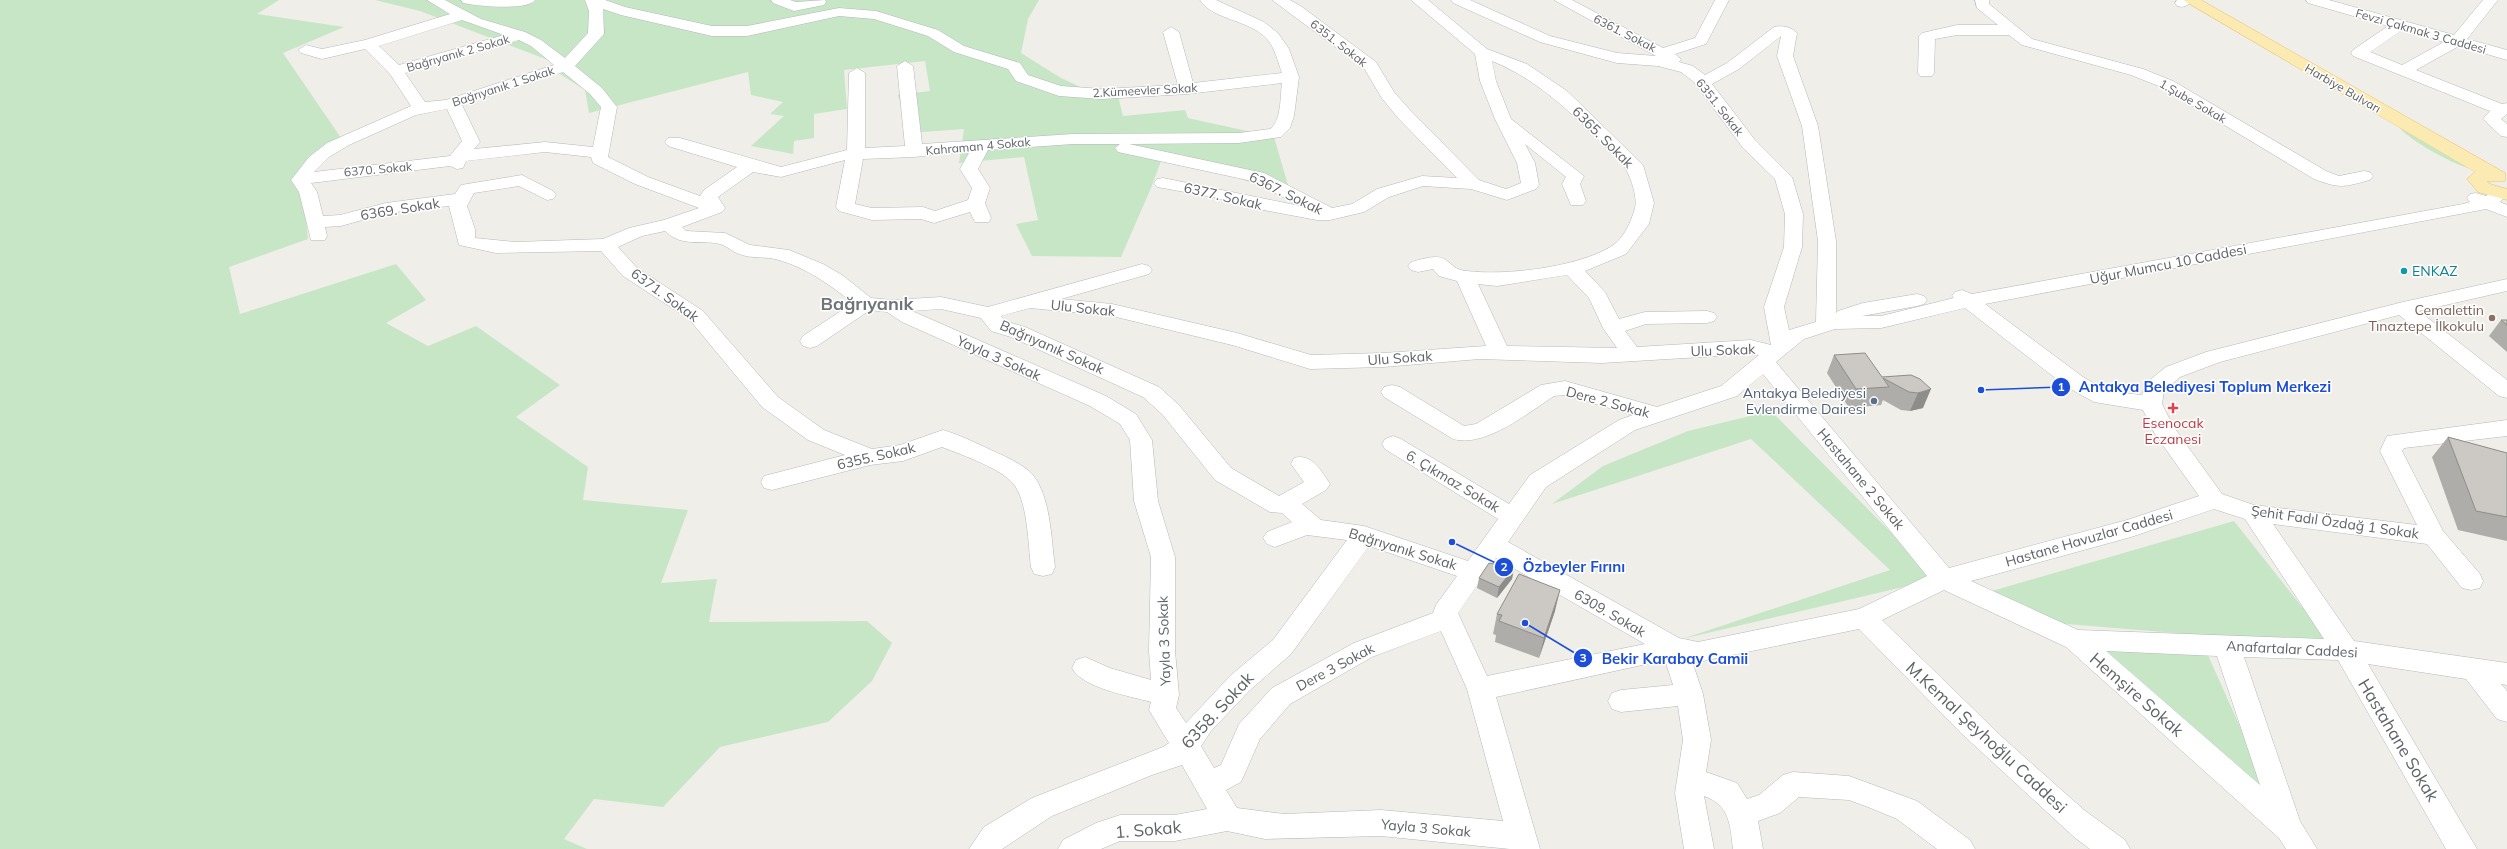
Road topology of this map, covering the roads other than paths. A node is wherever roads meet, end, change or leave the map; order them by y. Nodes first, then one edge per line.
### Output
1 (455, 0) edge
2 (468, 0) edge
3 (528, 0) edge
4 (592, 0) edge
5 (778, 0) edge
6 (825, 0) edge
7 (1207, 0) edge
8 (1279, 0) edge
9 (1418, 0) edge
10 (1458, 0) edge
11 (1561, 0) edge
12 (1722, 0) edge
13 (1982, 0) edge
14 (2313, 0) edge
15 (2490, 0) edge
16 (437, 1) edge
17 (2183, 1) edge
18 (2507, 4) edge
19 (464, 15) junction
20 (2399, 25) junction
21 (2013, 30) junction
22 (1171, 32) dead end
23 (520, 35) junction
24 (2457, 41) junction
25 (368, 44) junction
26 (306, 50) dead end
27 (1482, 52) junction
28 (1662, 53) junction
29 (2507, 55) edge
30 (566, 66) junction
31 (905, 66) dead end
32 (1687, 69) junction
33 (2404, 70) junction
34 (396, 71) junction
35 (857, 73) dead end
36 (1926, 73) dead end
37 (1291, 77) junction
38 (1703, 82) junction
39 (1187, 89) junction
40 (453, 104) junction
41 (421, 108) junction
42 (2504, 109) edge
43 (1503, 119) junction
44 (2507, 132) edge
45 (1046, 141) junction
46 (674, 142) dead end
47 (982, 146) junction
48 (914, 152) junction
49 (599, 153) junction
50 (856, 154) junction
51 (457, 158) junction
52 (751, 165) junction
53 (2364, 176) dead end
54 (300, 180) junction
55 (1163, 183) dead end
56 (1473, 184) junction
57 (2494, 187) edge
58 (464, 194) junction
59 (547, 195) dead end
60 (1577, 201) dead end
61 (716, 208) junction
62 (2507, 212) edge
63 (1330, 214) junction
64 (669, 225) junction
65 (606, 245) junction
66 (1418, 266) dead end
67 (1572, 269) junction
68 (1142, 270) dead end
69 (1465, 277) junction
70 (2507, 285) edge
71 (1963, 297) junction
72 (1032, 302) junction
73 (866, 304) junction
74 (892, 306) junction
75 (2403, 308) junction
76 (988, 313) junction
77 (1707, 317) dead end
78 (1830, 324) junction
79 (1613, 328) junction
80 (810, 341) dead end
81 (1774, 353) junction
82 (1500, 354) junction
83 (1632, 355) junction
84 (2507, 391) edge
85 (1392, 392) dead end
86 (2151, 404) junction
87 (1657, 415) junction
88 (2507, 428) edge
89 (1393, 444) dead end
90 (870, 457) junction
91 (1302, 464) dead end
92 (772, 482) dead end
93 (2214, 500) junction
94 (1286, 503) junction
95 (2253, 513) junction
96 (1513, 517) junction
97 (1310, 525) junction
98 (1364, 535) junction
99 (2434, 536) junction
100 (1275, 538) dead end
101 (1493, 545) junction
102 (1043, 567) dead end
103 (1474, 572) junction
104 (1944, 578) junction
105 (2471, 581) dead end
106 (1448, 618) junction
107 (1864, 618) junction
108 (2076, 640) junction
109 (2227, 646) junction
110 (1674, 648) junction
111 (2346, 650) junction
112 (1085, 668) dead end
113 (2474, 668) junction
114 (2507, 674) edge
115 (1480, 689) junction
116 (1690, 694) junction
117 (1166, 695) junction
118 (1621, 701) dead end
119 (2507, 711) edge
120 (1186, 746) junction
121 (1692, 780) junction
122 (1207, 786) junction
123 (1740, 813) junction
124 (1227, 818) junction
125 (2296, 839) edge
126 (1523, 843) edge
127 (984, 849) edge
128 (1072, 849) edge
129 (1699, 849) edge
130 (1748, 849) edge
131 (1960, 849) edge
132 (2115, 849) edge
133 (2462, 849) edge

1 - 16 street
2 - 3 street
4 - 30 street, Bağrıyanık 1 Sokak
4 - 39 street, 2.Kümeevler Sokak
5 - 6 street
7 - 37 street
8 - 56 street, 6351. Sokak
9 - 27 street
10 - 32 street, 6351. Sokak
11 - 28 street, 6361. Sokak
12 - 28 street
13 - 21 street, 1.Şube Sokak
14 - 20 street, Fevzi Çakmak 3 Caddesi
15 - 18 street
15 - 24 street
16 - 19 street
17 - 57 main road, Harbiye Bulvarı
19 - 23 street
19 - 25 street
20 - 24 street, Fevzi Çakmak 3 Caddesi
20 - 33 street
21 - 36 street
21 - 53 street, 1.Şube Sokak
22 - 39 street
23 - 30 street
23 - 34 street, Bağrıyanık 2 Sokak
24 - 29 street, Fevzi Çakmak 3 Caddesi
24 - 33 street
25 - 26 street
25 - 34 street
27 - 43 street, 6351. Sokak
27 - 67 street, 6365. Sokak
28 - 32 street, 6361. Sokak
30 - 40 street, Bağrıyanık 1 Sokak
30 - 49 street
31 - 48 street
32 - 38 street, 6351. Sokak
33 - 42 street
34 - 41 street
35 - 50 street
37 - 39 street, 2.Kümeevler Sokak
37 - 45 street, Kahraman 4 Sokak
38 - 78 street
38 - 81 street, 6351. Sokak
40 - 41 street, Bağrıyanık 1 Sokak
40 - 51 street
41 - 54 street, Bağrıyanık 1 Sokak
42 - 44 street
43 - 56 street, 6351. Sokak
43 - 60 street
45 - 47 street, Kahraman 4 Sokak
45 - 63 street, 6367. Sokak
46 - 52 street, Kahraman 4 Sokak
47 - 48 street, Kahraman 4 Sokak
47 - 50 street
48 - 50 street, Kahraman 4 Sokak
49 - 51 street, 6370. Sokak
49 - 61 street
50 - 52 street, Kahraman 4 Sokak
51 - 54 street, 6370. Sokak
51 - 58 street
52 - 61 street
54 - 58 street, 6369. Sokak
55 - 63 street, 6377. Sokak
56 - 63 street, 6367. Sokak
57 - 62 street
57 - 71 street, Uğur Mumcu 10 Caddesi
58 - 59 street, 6369. Sokak
58 - 65 street
61 - 64 street
64 - 65 street
64 - 73 street
65 - 90 street, 6371. Sokak
66 - 69 street, 6365. Sokak
67 - 69 street, 6365. Sokak
67 - 79 street
68 - 72 street
69 - 82 street
70 - 75 street
71 - 78 street, Uğur Mumcu 10 Caddesi
71 - 86 street
72 - 76 street
72 - 82 street, Ulu Sokak
73 - 74 street, Bağrıyanık Sokak
73 - 80 street
74 - 76 street, Bağrıyanık Sokak
74 - 117 street, Yayla 3 Sokak
75 - 84 street
75 - 86 street
76 - 94 street, Bağrıyanık Sokak
77 - 79 street
78 - 81 street, Uğur Mumcu 10 Caddesi
79 - 83 street
81 - 83 street, Ulu Sokak
81 - 87 street, Uğur Mumcu 10 Caddesi
81 - 104 street, Hastahane 2 Sokak
82 - 83 street, Ulu Sokak
85 - 87 street, Dere 2 Sokak
86 - 93 street
87 - 96 street, Uğur Mumcu 10 Caddesi
88 - 99 street
89 - 96 street, 6. Çıkmaz Sokak
90 - 92 street, 6355. Sokak
90 - 102 street, 6355. Sokak
91 - 94 street
93 - 95 street, Şehit Fadıl Özdağ 1 Sokak
93 - 104 street, Hastane Havuzlar Caddesi
94 - 97 street, Bağrıyanık Sokak
95 - 99 street, Şehit Fadıl Özdağ 1 Sokak
95 - 111 street, Hastahane Sokak
96 - 101 street, Uğur Mumcu 10 Caddesi
97 - 98 street, Bağrıyanık Sokak
97 - 100 street
98 - 103 street, Bağrıyanık Sokak
98 - 120 street, 6358. Sokak
99 - 105 street
101 - 103 street, Uğur Mumcu 10 Caddesi
101 - 110 street, 6309. Sokak
103 - 106 street
104 - 107 street, Hastane Havuzlar Caddesi
104 - 108 street, Hemşire Sokak
106 - 115 street
106 - 122 street, Dere 3 Sokak
107 - 110 street, Hastane Havuzlar Caddesi
107 - 132 street, M.Kemal Şeyhoğlu Caddesi
108 - 109 street, Anafartalar Caddesi
108 - 125 street, Hemşire Sokak
109 - 111 street, Anafartalar Caddesi
109 - 125 street
110 - 115 street, Hastane Havuzlar Caddesi
110 - 116 street
111 - 113 street, Anafartalar Caddesi
111 - 133 street, Hastahane Sokak
112 - 117 street
113 - 114 street, Anafartalar Caddesi
113 - 119 street
115 - 126 street
116 - 118 street
116 - 121 street
117 - 120 street, Yayla 3 Sokak
120 - 122 street, Yayla 3 Sokak
120 - 127 street, 6358. Sokak
121 - 123 street
121 - 129 street
122 - 124 street, Yayla 3 Sokak
123 - 130 street
123 - 131 street
124 - 126 street, Yayla 3 Sokak
124 - 128 street, 1. Sokak

